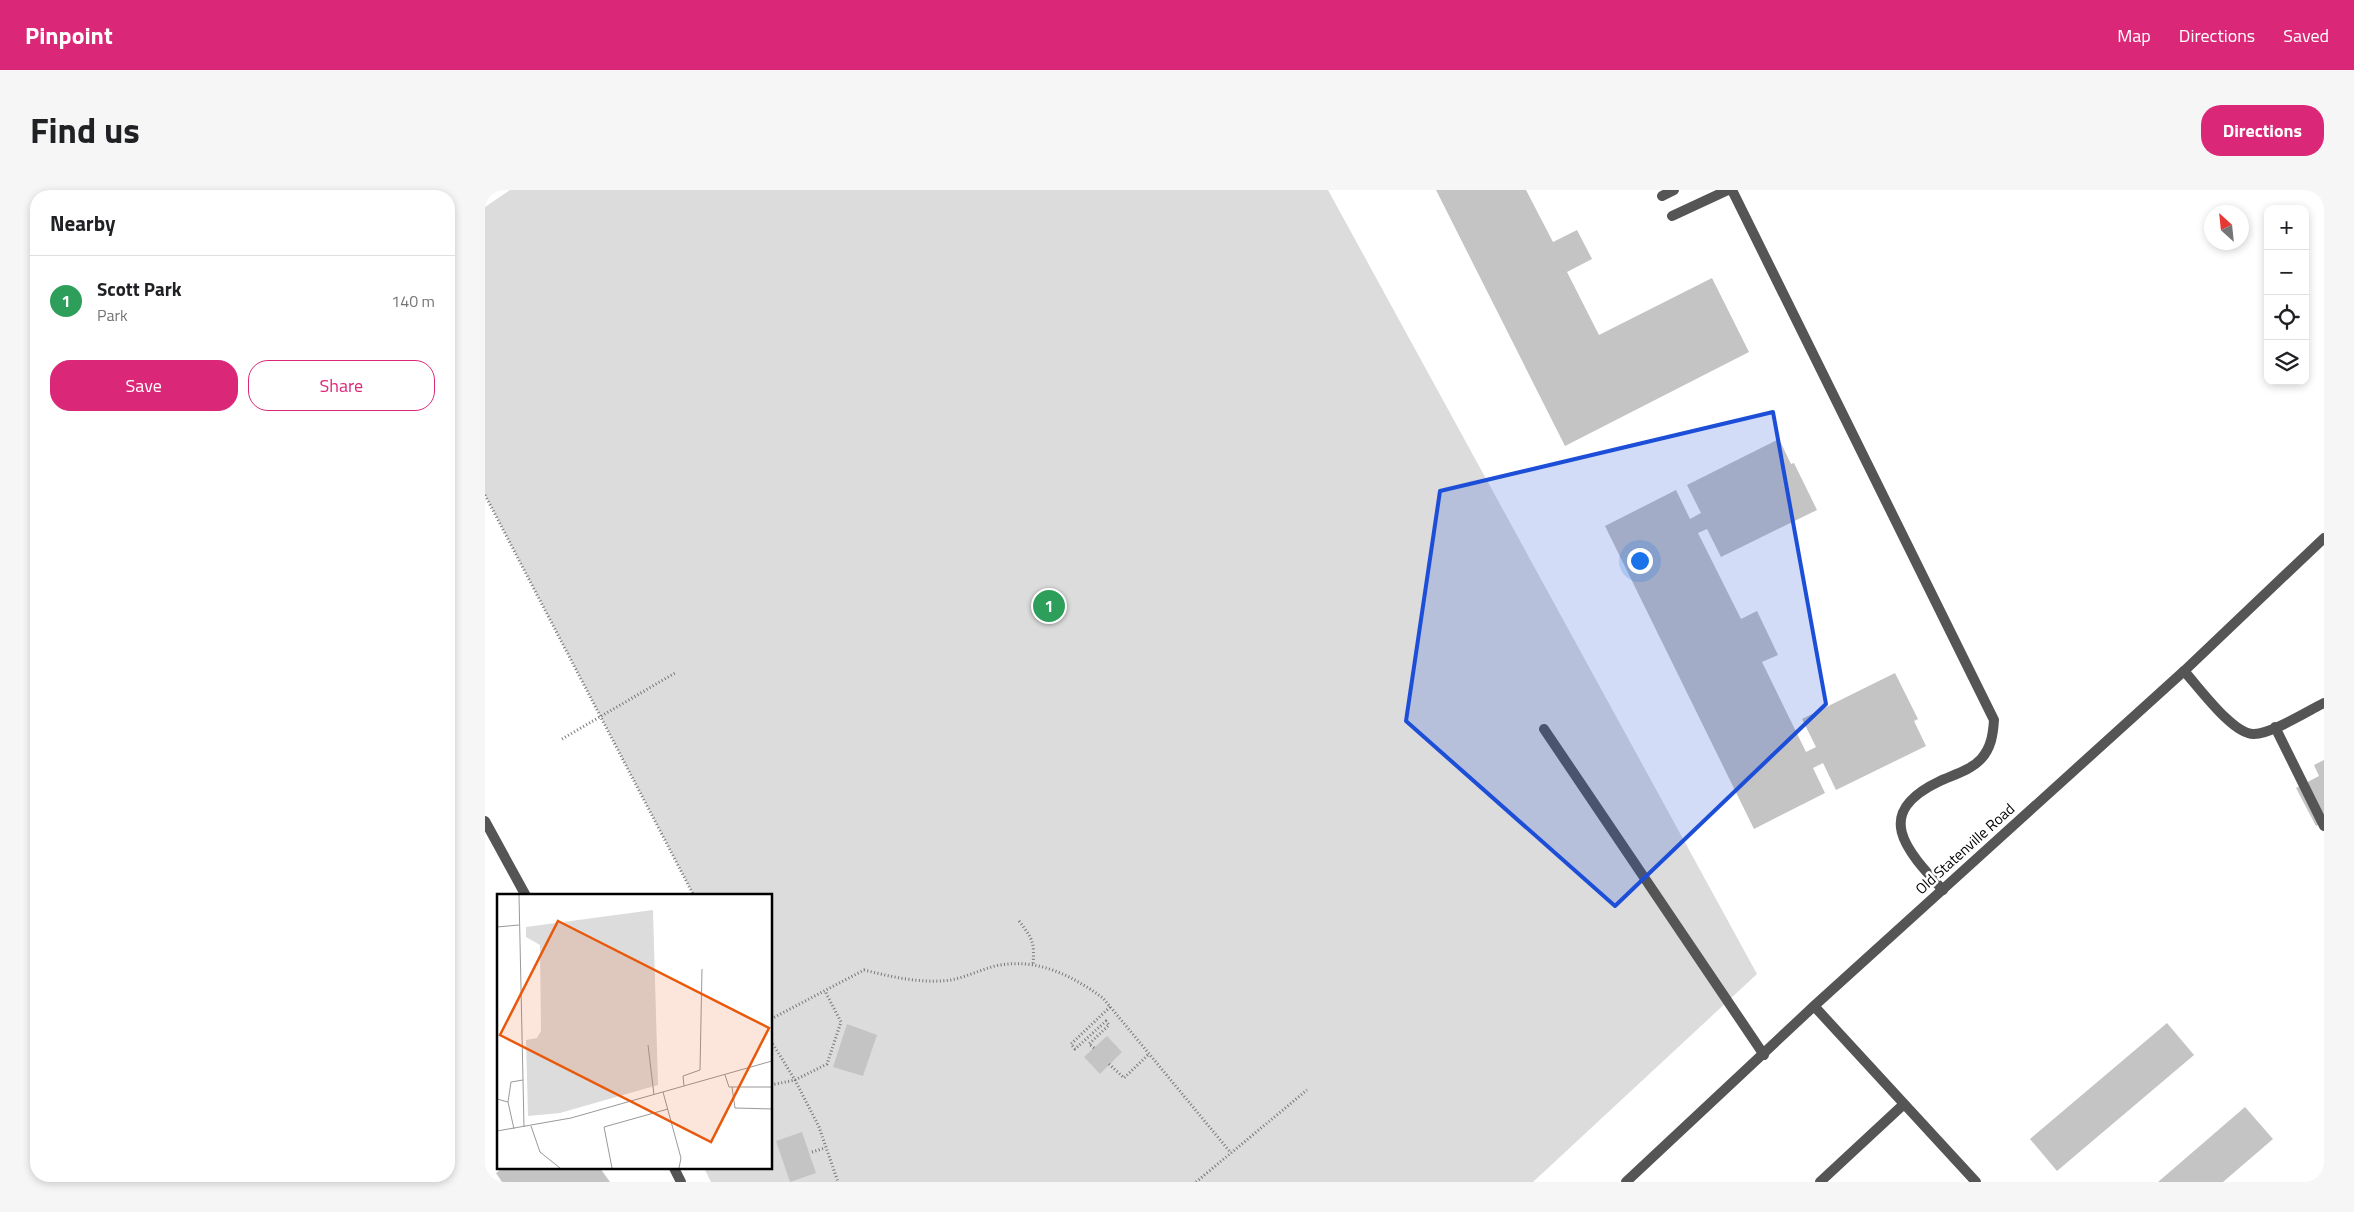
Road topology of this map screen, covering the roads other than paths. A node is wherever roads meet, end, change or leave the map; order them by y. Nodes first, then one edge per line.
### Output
1 (1674, 190) edge
2 (1728, 190) edge
3 (1733, 190) edge
4 (1662, 196) dead end
5 (1672, 216) dead end
6 (2324, 538) edge
7 (2184, 670) junction
8 (2324, 703) edge
9 (2275, 728) junction
10 (1544, 729) dead end
11 (485, 821) edge
12 (2324, 826) edge
13 (1943, 890) junction
14 (525, 894) edge
15 (1814, 1006) junction
16 (1764, 1056) junction
17 (1905, 1104) junction
18 (675, 1170) edge
19 (681, 1182) edge
20 (1626, 1182) edge
21 (1820, 1182) edge
22 (1975, 1182) edge

1 - 4 street
2 - 5 street
3 - 13 street
6 - 7 street, Old Statenville Road
7 - 9 street
7 - 13 street, Old Statenville Road
8 - 9 street
9 - 12 street
10 - 16 street
11 - 14 street
13 - 15 street, Old Statenville Road
15 - 16 street, Old Statenville Road
15 - 17 street
16 - 20 street, Old Statenville Road
17 - 21 street
17 - 22 street
18 - 19 street

